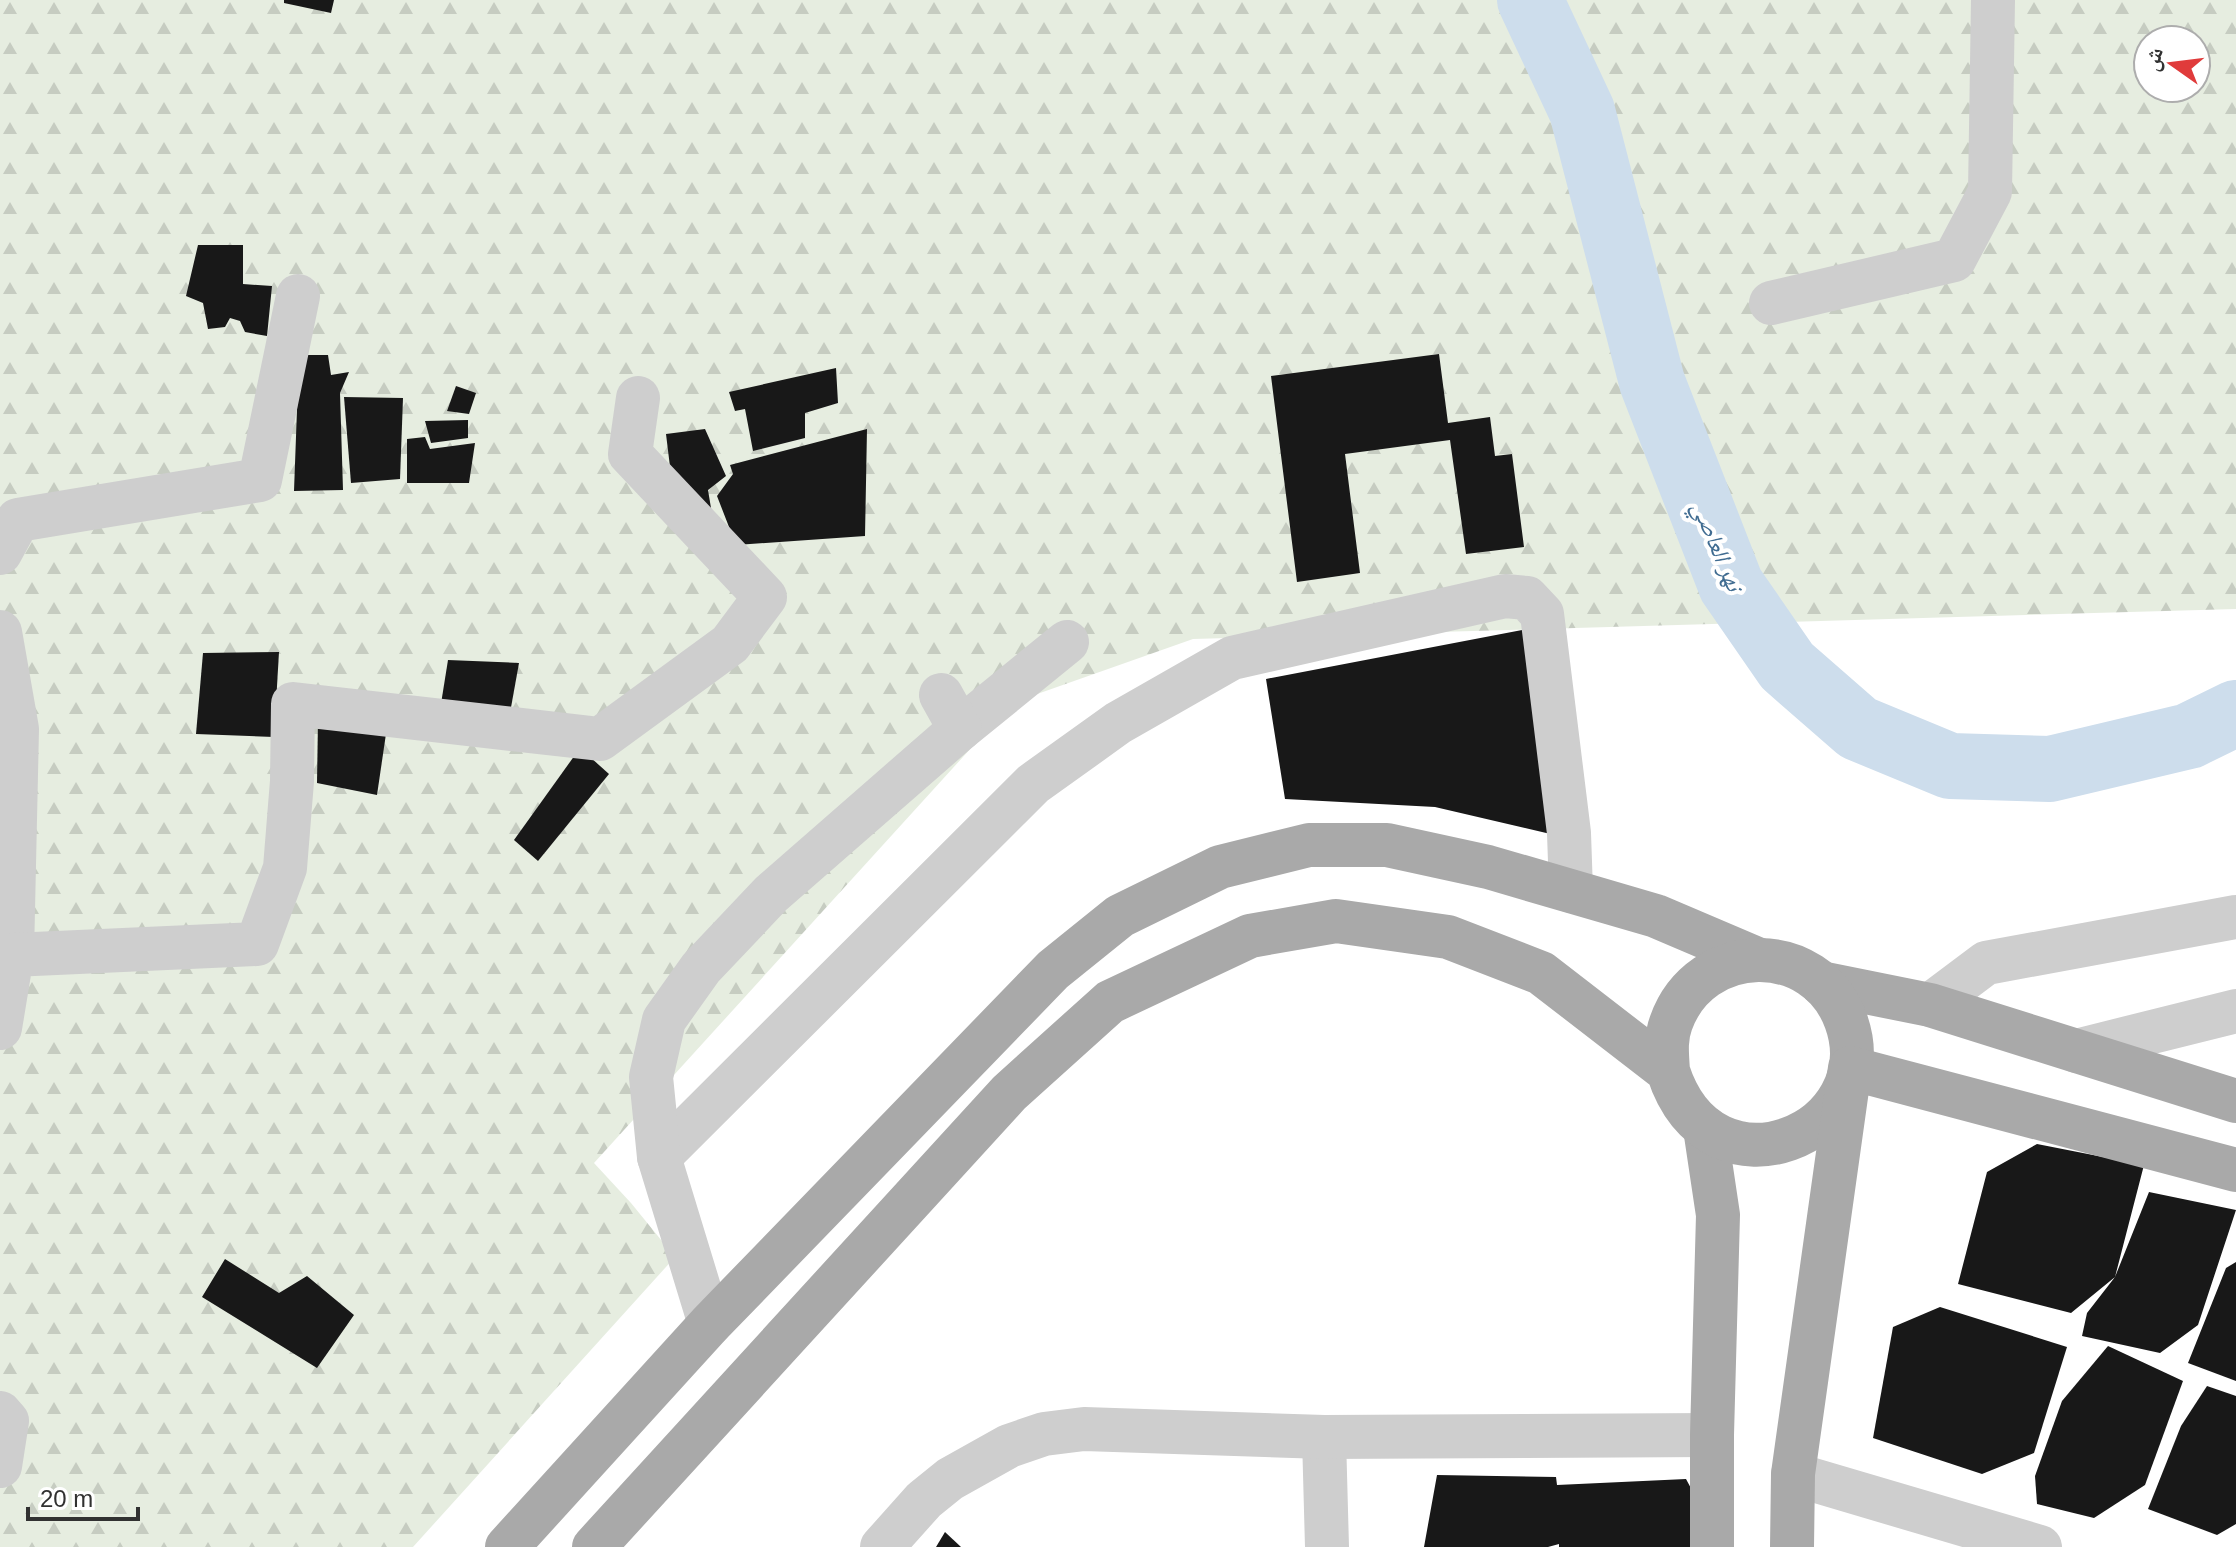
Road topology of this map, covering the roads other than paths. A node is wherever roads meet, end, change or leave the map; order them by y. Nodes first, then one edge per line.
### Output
1 (1993, 0) edge
2 (298, 296) dead end
3 (1771, 303) dead end
4 (638, 398) dead end
5 (0, 553) edge
6 (0, 632) edge
7 (1067, 642) dead end
8 (8, 828) edge
9 (1571, 891) junction
10 (2236, 917) edge
11 (12, 955) junction
12 (1757, 959) junction
13 (1821, 983) junction
14 (1930, 1005) junction
15 (2236, 1011) edge
16 (0, 1028) edge
17 (2076, 1051) junction
18 (1850, 1068) junction
19 (1668, 1071) junction
20 (2236, 1101) edge
21 (1705, 1128) junction
22 (659, 1157) junction
23 (2236, 1170) edge
24 (710, 1324) junction
25 (0, 1413) edge
26 (1712, 1435) junction
27 (1324, 1437) junction
28 (0, 1466) edge
29 (1793, 1474) junction
30 (507, 1547) edge
31 (594, 1547) edge
32 (882, 1547) edge
33 (1327, 1547) edge
34 (1712, 1547) edge
35 (1792, 1547) edge
36 (2040, 1547) edge

1 - 3 street
2 - 5 street
4 - 11 street
6 - 8 street
7 - 22 street
8 - 11 street
9 - 12 main road
9 - 22 street
9 - 24 main road
10 - 14 street
11 - 16 street
12 - 13 main road
12 - 19 main road
13 - 14 main road
13 - 18 main road
14 - 17 main road
15 - 17 street
17 - 20 main road
18 - 21 main road
18 - 23 main road
18 - 29 main road
19 - 21 main road
19 - 31 main road
21 - 26 main road
22 - 24 street
24 - 30 main road
25 - 28 street
26 - 27 street
26 - 34 main road
27 - 32 street
27 - 33 street
29 - 35 main road
29 - 36 street

